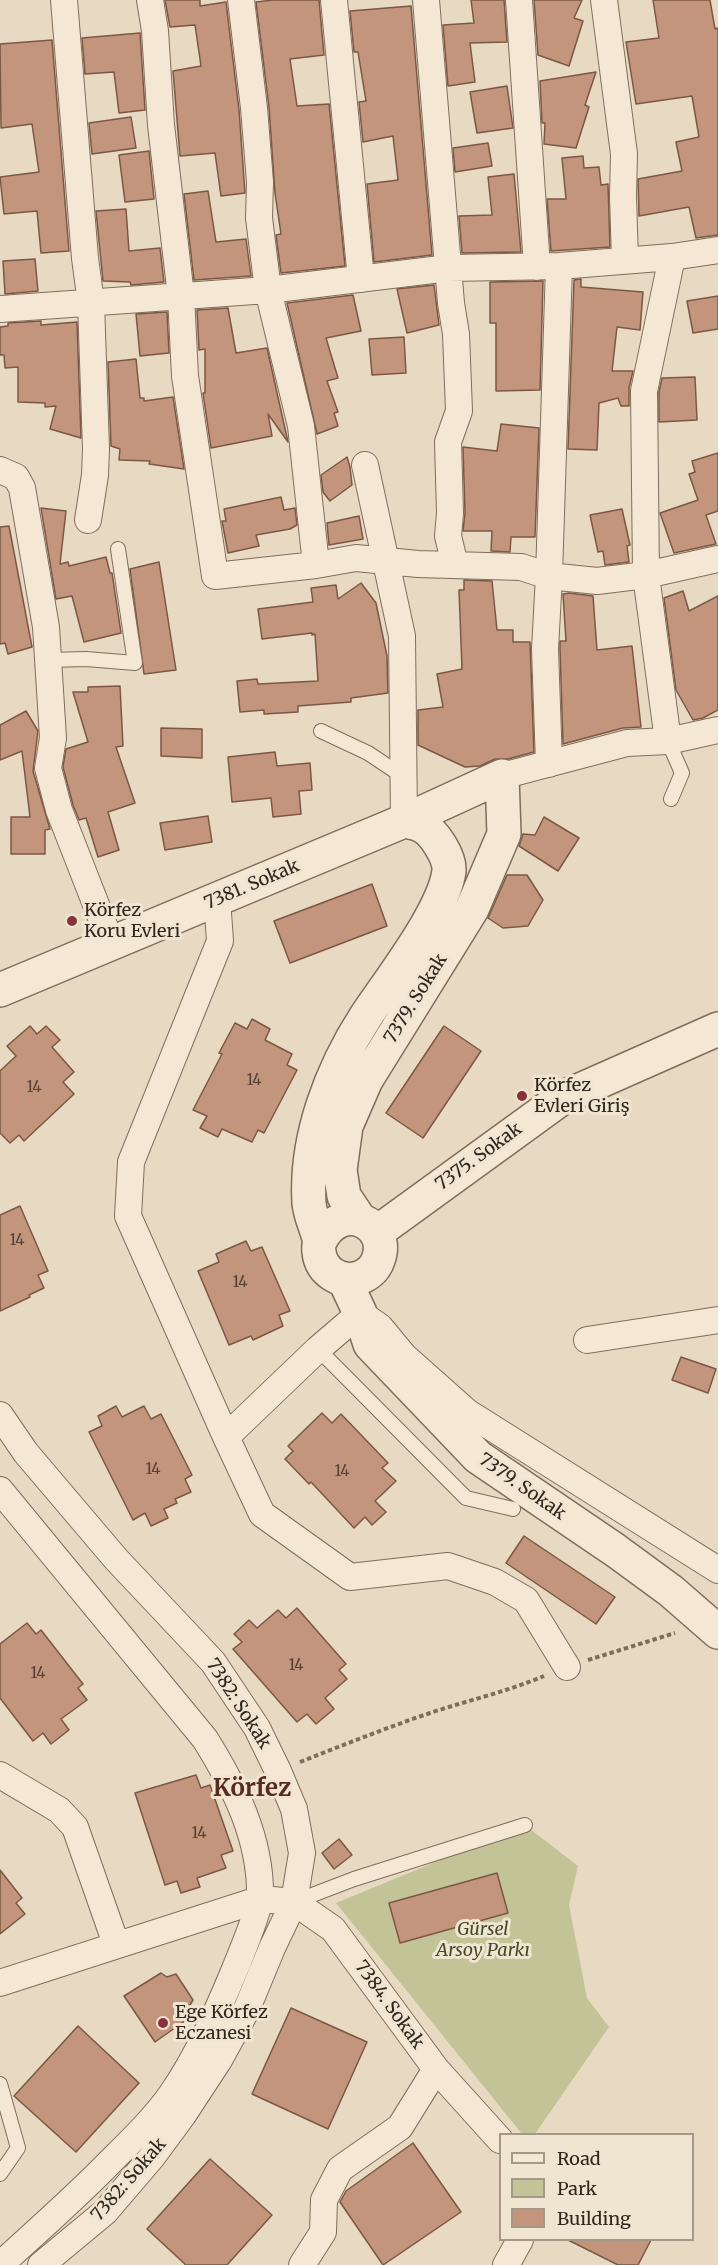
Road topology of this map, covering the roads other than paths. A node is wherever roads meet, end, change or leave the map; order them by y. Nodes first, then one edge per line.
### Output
1 (64, 0) edge
2 (150, 0) edge
3 (241, 0) edge
4 (334, 0) edge
5 (426, 0) edge
6 (519, 0) edge
7 (604, 0) edge
8 (718, 250) edge
9 (672, 257) junction
10 (625, 260) junction
11 (548, 267) junction
12 (449, 268) junction
13 (361, 279) junction
14 (268, 290) junction
15 (181, 296) junction
16 (91, 303) junction
17 (0, 309) edge
18 (365, 465) dead end
19 (0, 470) edge
20 (88, 520) dead end
21 (118, 549) dead end
22 (718, 559) edge
23 (387, 561) junction
24 (455, 565) junction
25 (316, 566) junction
26 (646, 575) junction
27 (549, 576) junction
28 (49, 660) junction
29 (718, 730) edge
30 (321, 732) dead end
31 (668, 741) junction
32 (549, 764) junction
33 (502, 776) junction
34 (404, 777) junction
35 (671, 799) dead end
36 (405, 821) junction
37 (217, 899) junction
38 (111, 944) junction
39 (0, 990) edge
40 (718, 1029) edge
41 (368, 1226) junction
42 (320, 1241) junction
43 (344, 1279) junction
44 (360, 1313) junction
45 (718, 1320) edge
46 (587, 1340) dead end
47 (318, 1349) junction
48 (0, 1415) edge
49 (226, 1437) junction
50 (0, 1490) edge
51 (513, 1509) dead end
52 (718, 1570) edge
53 (713, 1627) edge
54 (567, 1667) road end
55 (0, 1775) edge
56 (525, 1825) dead end
57 (261, 1899) junction
58 (294, 1902) junction
59 (116, 1944) junction
60 (0, 1983) edge
61 (436, 2069) junction
62 (0, 2084) edge
63 (499, 2138) edge
64 (0, 2174) edge
65 (519, 2241) edge
66 (0, 2265) edge
67 (41, 2265) edge
68 (302, 2265) edge
69 (506, 2265) edge

1 - 16 street
2 - 15 street
3 - 14 street
4 - 13 street
5 - 12 street
6 - 11 street
7 - 10 street
8 - 9 street
9 - 10 street
9 - 26 street
10 - 11 street
11 - 12 street
11 - 27 street
12 - 13 street
12 - 24 street
13 - 14 street
14 - 15 street
14 - 25 street
15 - 16 street
15 - 25 street
16 - 17 street
16 - 20 street
18 - 23 street
19 - 28 street
21 - 28 lane
22 - 26 street
23 - 24 street
23 - 25 street
23 - 34 street
24 - 27 street
26 - 27 street
26 - 31 street
27 - 32 street
28 - 38 street
29 - 31 street
30 - 34 lane
31 - 32 street
31 - 35 lane
32 - 33 street
33 - 36 street, 7381. Sokak
33 - 41 street, 7379. Sokak
34 - 36 street
36 - 37 street, 7381. Sokak
36 - 42 street, 7379. Sokak
37 - 38 street, 7381. Sokak
37 - 49 street
38 - 39 street, 7381. Sokak
40 - 41 street, 7375. Sokak
41 - 42 street
41 - 43 street, 7379. Sokak
42 - 43 street, 7379. Sokak
43 - 44 street, 7379. Sokak
44 - 47 street
44 - 52 street
44 - 53 street, 7379. Sokak
45 - 46 street
47 - 49 street
47 - 51 lane
48 - 58 street, 7382: Sokak
49 - 54 street
50 - 57 street, 7382: Sokak
55 - 59 street
56 - 58 lane
57 - 58 street, 7384. Sokak
57 - 59 street
57 - 66 street, 7382: Sokak
58 - 61 street, 7384. Sokak
58 - 67 street, 7382: Sokak
59 - 60 street
61 - 63 street, 7384. Sokak
61 - 68 street
62 - 64 lane
65 - 69 street

